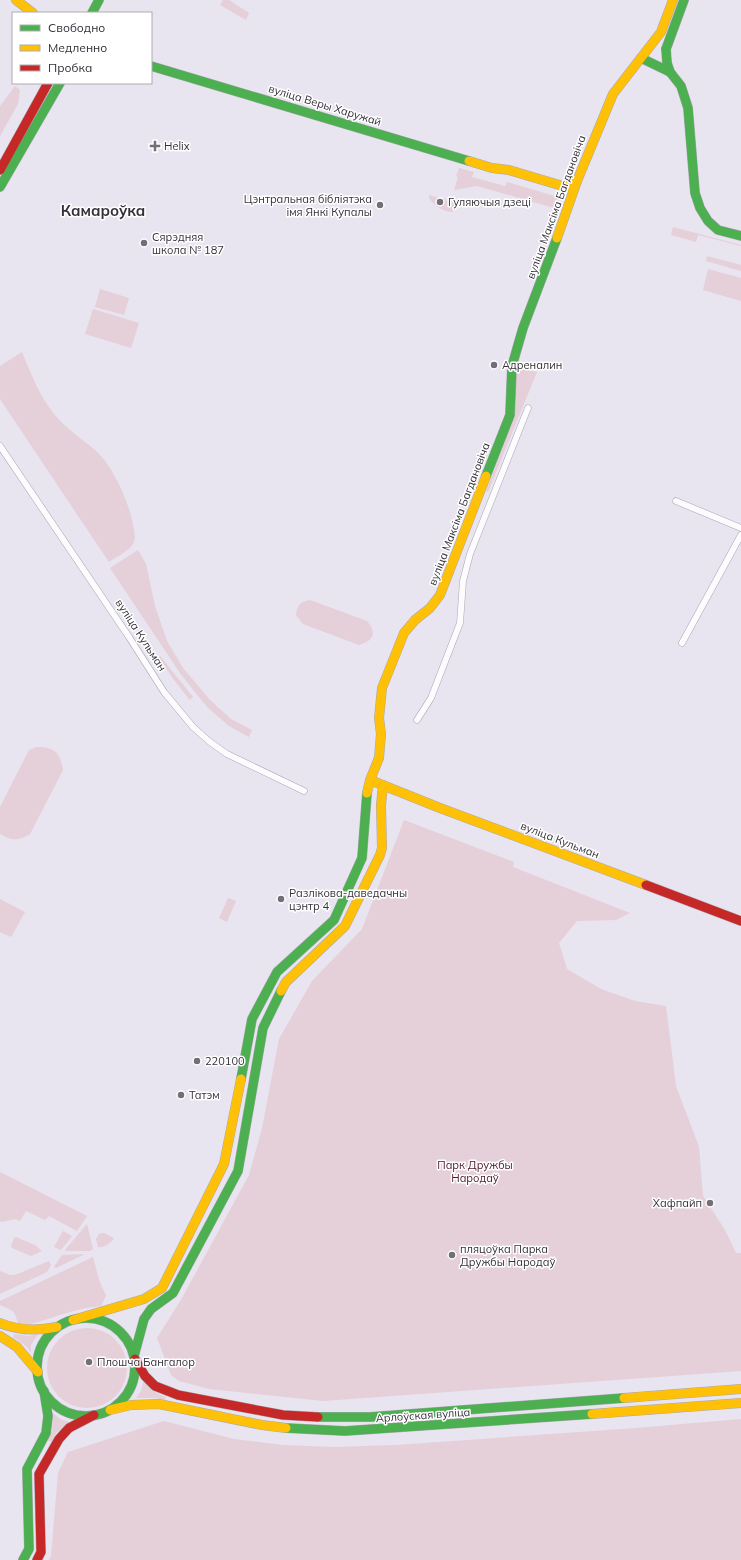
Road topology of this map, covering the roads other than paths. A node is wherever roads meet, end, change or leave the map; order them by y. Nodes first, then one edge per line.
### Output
1 (16, 0) edge
2 (99, 0) edge
3 (673, 0) edge
4 (684, 0) edge
5 (32, 12) edge
6 (93, 12) edge
7 (641, 58) junction
8 (152, 66) edge
9 (670, 72) junction
10 (47, 84) edge
11 (59, 84) edge
12 (492, 168) junction
13 (0, 170) edge
14 (577, 181) junction
15 (0, 187) edge
16 (570, 200) junction
17 (741, 236) edge
18 (528, 408) dead end
19 (0, 446) edge
20 (676, 501) dead end
21 (741, 528) edge
22 (741, 535) edge
23 (682, 644) dead end
24 (417, 720) dead end
25 (370, 780) junction
26 (383, 785) junction
27 (304, 791) dead end
28 (741, 921) edge
29 (73, 1320) junction
30 (0, 1323) edge
31 (58, 1326) junction
32 (0, 1336) edge
33 (134, 1358) junction
34 (38, 1372) junction
35 (741, 1389) edge
36 (44, 1391) junction
37 (741, 1403) edge
38 (110, 1410) junction
39 (94, 1415) junction
40 (23, 1560) edge
41 (37, 1560) edge

1 - 5 main road
2 - 6 main road
3 - 7 main road, вуліца Максіма Багдановіча
4 - 9 main road
7 - 9 main road
7 - 14 main road, вуліца Максіма Багдановіча
8 - 12 main road, вуліца Веры Харужай
9 - 17 main road
10 - 13 main road
11 - 15 main road
12 - 14 main road, вуліца Веры Харужай
12 - 16 main road, вуліца Веры Харужай
14 - 16 main road, вуліца Максіма Багдановіча
16 - 25 main road, вуліца Максіма Багдановіча
18 - 24 street
19 - 27 street, вуліца Кульман
20 - 21 street
22 - 23 street
25 - 26 main road, вуліца Кульман
25 - 29 main road, вуліца Максіма Багдановіча
26 - 28 main road, вуліца Кульман
26 - 33 main road
29 - 31 main road
29 - 33 main road
30 - 31 main road
31 - 34 main road
32 - 34 main road
33 - 35 main road, Арлоўская вуліца
33 - 38 main road
34 - 36 main road
36 - 39 main road
36 - 40 main road
37 - 38 main road, Арлоўская вуліца
38 - 39 main road
39 - 41 main road

